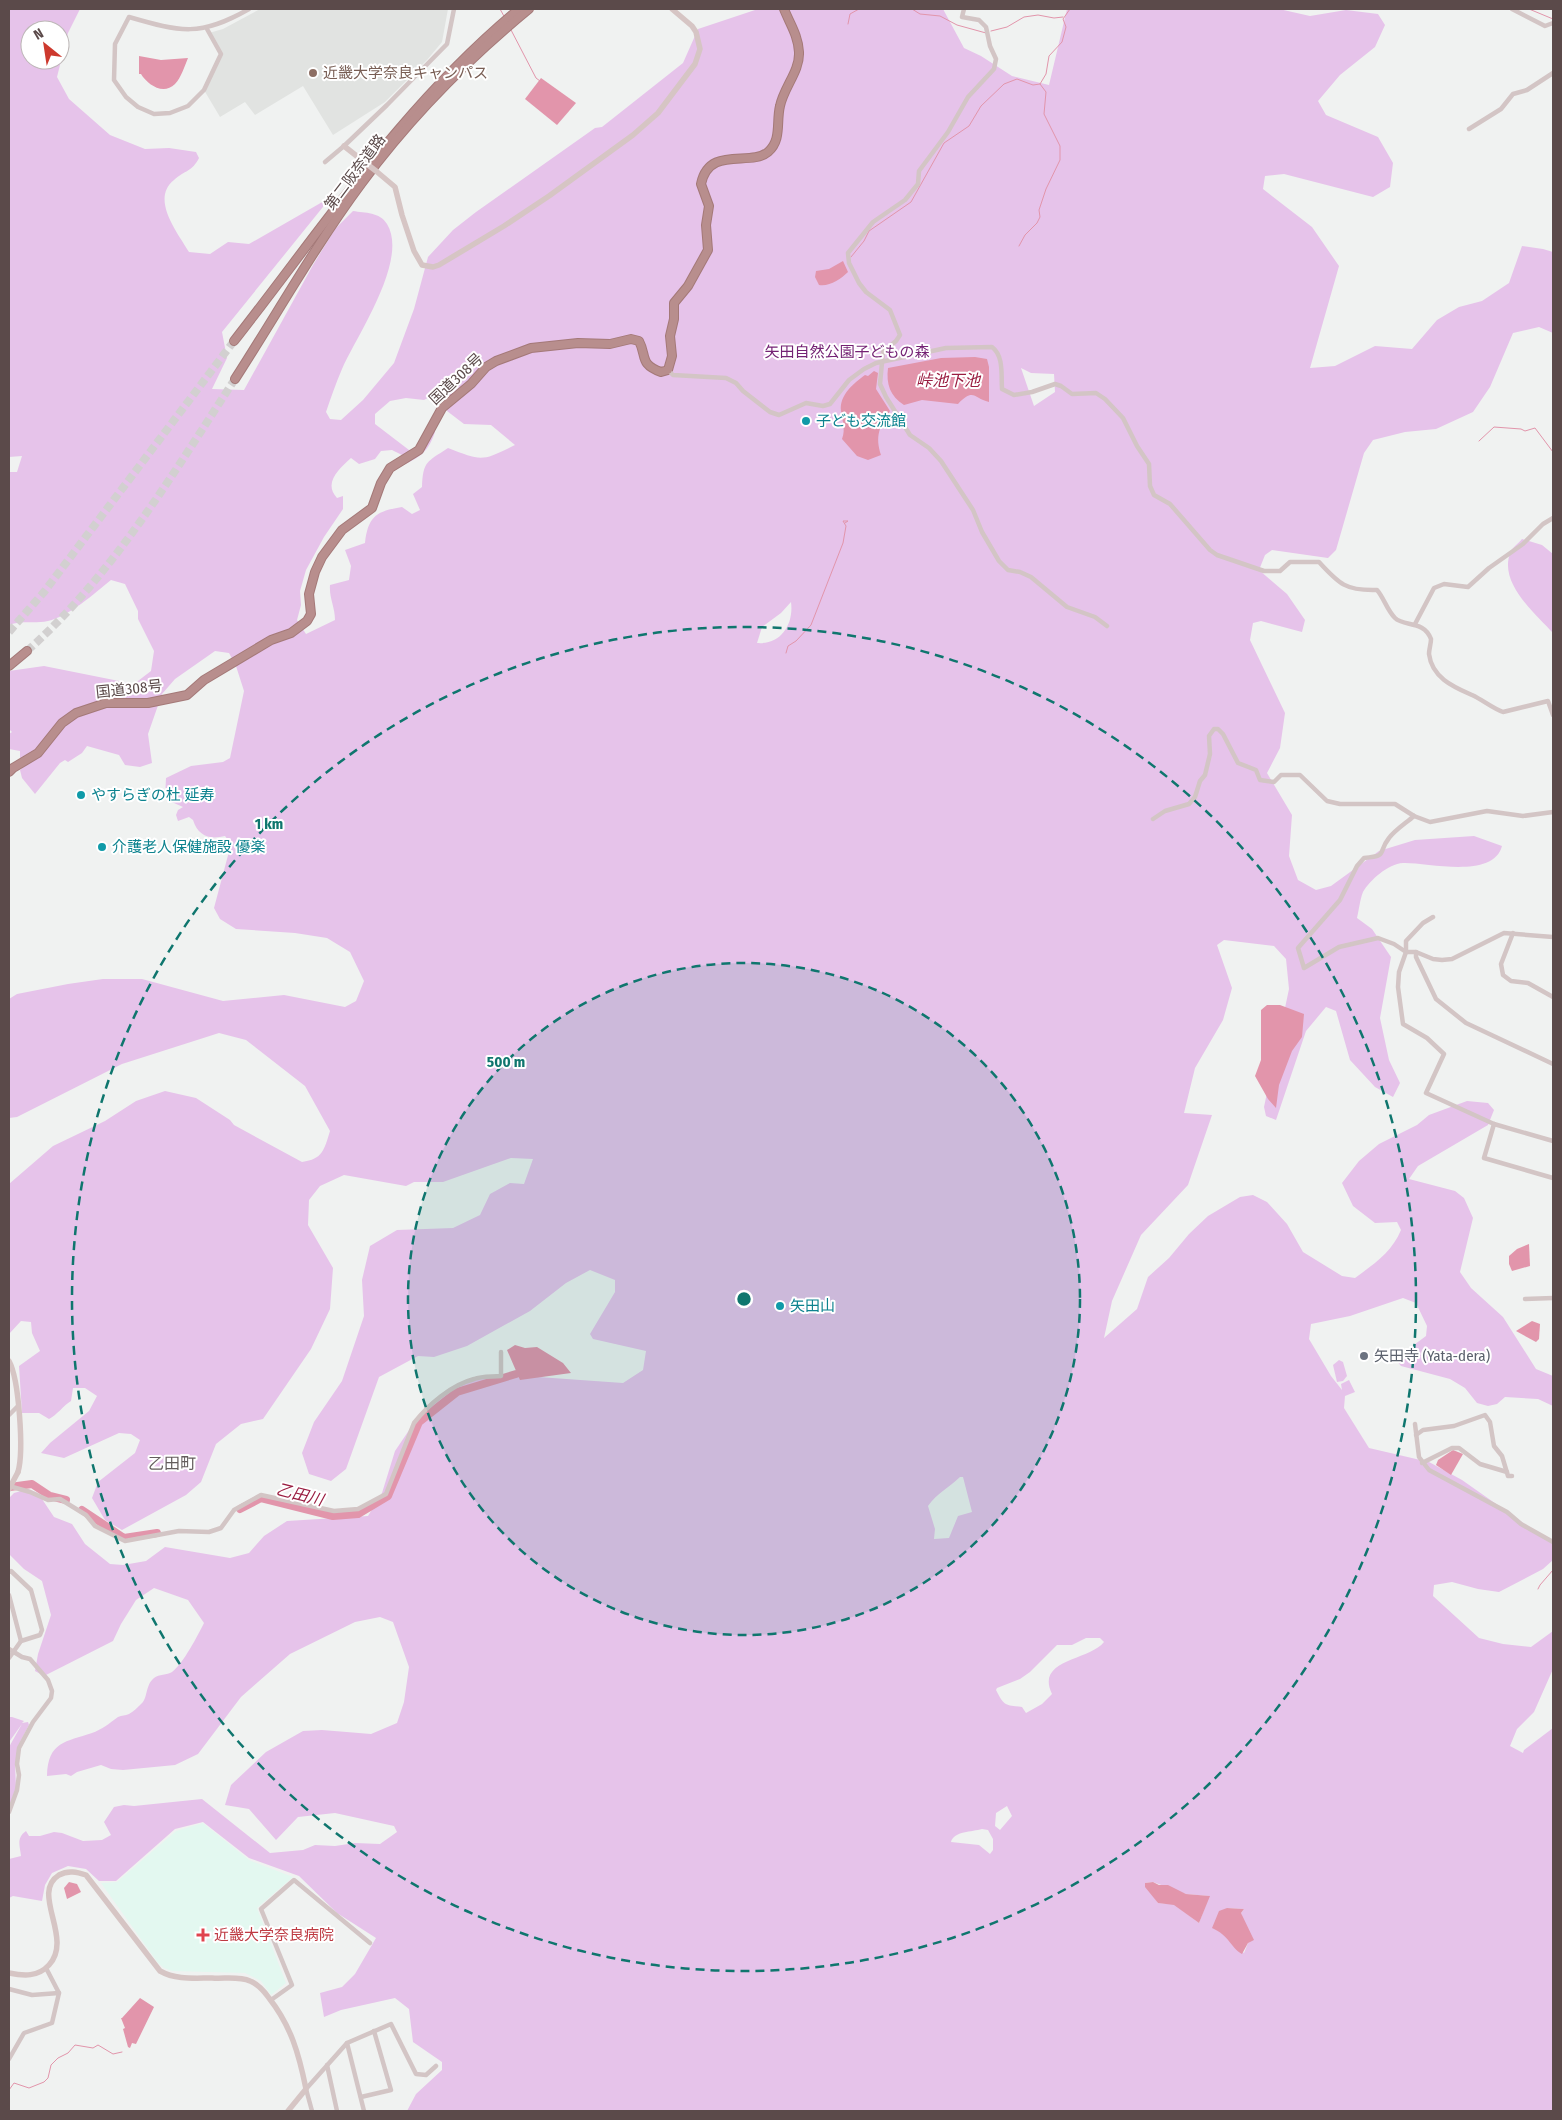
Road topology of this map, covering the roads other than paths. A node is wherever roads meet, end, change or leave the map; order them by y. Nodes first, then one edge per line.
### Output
1 (249, 9) edge
2 (454, 9) edge
3 (519, 9) edge
4 (529, 9) edge
5 (672, 9) edge
6 (784, 9) edge
7 (964, 9) edge
8 (1512, 9) edge
9 (1553, 23) edge
10 (207, 29) junction
11 (1553, 73) edge
12 (1469, 129) dead end
13 (344, 146) junction
14 (325, 162) dead end
15 (234, 341) tunnel mouth
16 (882, 362) junction
17 (668, 370) junction
18 (235, 379) tunnel mouth
19 (1553, 518) edge
20 (1415, 624) junction
21 (1107, 626) dead end
22 (27, 651) tunnel mouth
23 (9, 666) edge
24 (1553, 715) edge
25 (9, 772) edge
26 (1553, 812) edge
27 (1414, 816) junction
28 (1153, 819) dead end
29 (1433, 917) dead end
30 (1513, 933) junction
31 (1553, 937) edge
32 (1406, 952) junction
33 (1416, 952) junction
34 (1553, 997) edge
35 (1553, 1064) edge
36 (1494, 1124) junction
37 (1553, 1141) edge
38 (1553, 1178) edge
39 (1553, 1298) edge
40 (1525, 1299) dead end
41 (501, 1352) dead end
42 (9, 1360) edge
43 (18, 1406) junction
44 (9, 1415) edge
45 (1415, 1424) dead end
46 (1416, 1435) junction
47 (1422, 1463) junction
48 (1507, 1472) junction
49 (1512, 1476) dead end
50 (9, 1487) edge
51 (1553, 1542) edge
52 (9, 1571) edge
53 (9, 1596) edge
54 (21, 1641) junction
55 (9, 1649) edge
56 (9, 1658) edge
57 (9, 1812) edge
58 (370, 1943) dead end
59 (46, 1968) junction
60 (9, 1973) edge
61 (9, 1989) edge
62 (58, 1993) junction
63 (271, 2000) junction
64 (374, 2031) junction
65 (346, 2043) junction
66 (9, 2059) edge
67 (327, 2065) junction
68 (436, 2066) dead end
69 (306, 2089) junction
70 (361, 2097) junction
71 (288, 2111) edge
72 (312, 2111) edge
73 (337, 2111) edge
74 (364, 2111) edge

1 - 10 street
2 - 13 street
3 - 15 highway, 第二阪奈道路
4 - 18 highway, 第二阪奈道路
5 - 13 street, bridge
6 - 17 highway
7 - 16 street
8 - 9 street
10 - 10 street
11 - 12 street
13 - 14 street
16 - 17 street
16 - 20 street
16 - 21 street
17 - 25 highway, 国道308号
19 - 20 street
20 - 24 street
22 - 23 highway
26 - 27 street
27 - 28 street
27 - 32 street
29 - 32 street
30 - 31 street
30 - 33 street
30 - 34 street
32 - 33 street
32 - 36 street
33 - 35 street
36 - 37 street
36 - 38 street
39 - 40 street
41 - 50 street
42 - 43 street
43 - 44 street
43 - 50 street, bridge
45 - 46 street
46 - 47 street
46 - 48 street
47 - 48 street
47 - 51 street
48 - 49 street
52 - 54 street
53 - 54 street
54 - 56 street, bridge
55 - 57 street
58 - 63 street
59 - 60 street
59 - 62 street
59 - 63 street
61 - 62 street
62 - 66 street
63 - 69 street
64 - 65 street
64 - 68 street
64 - 70 street
65 - 67 street
65 - 70 street
67 - 69 street
67 - 73 street
69 - 71 street
69 - 72 street
70 - 74 street

